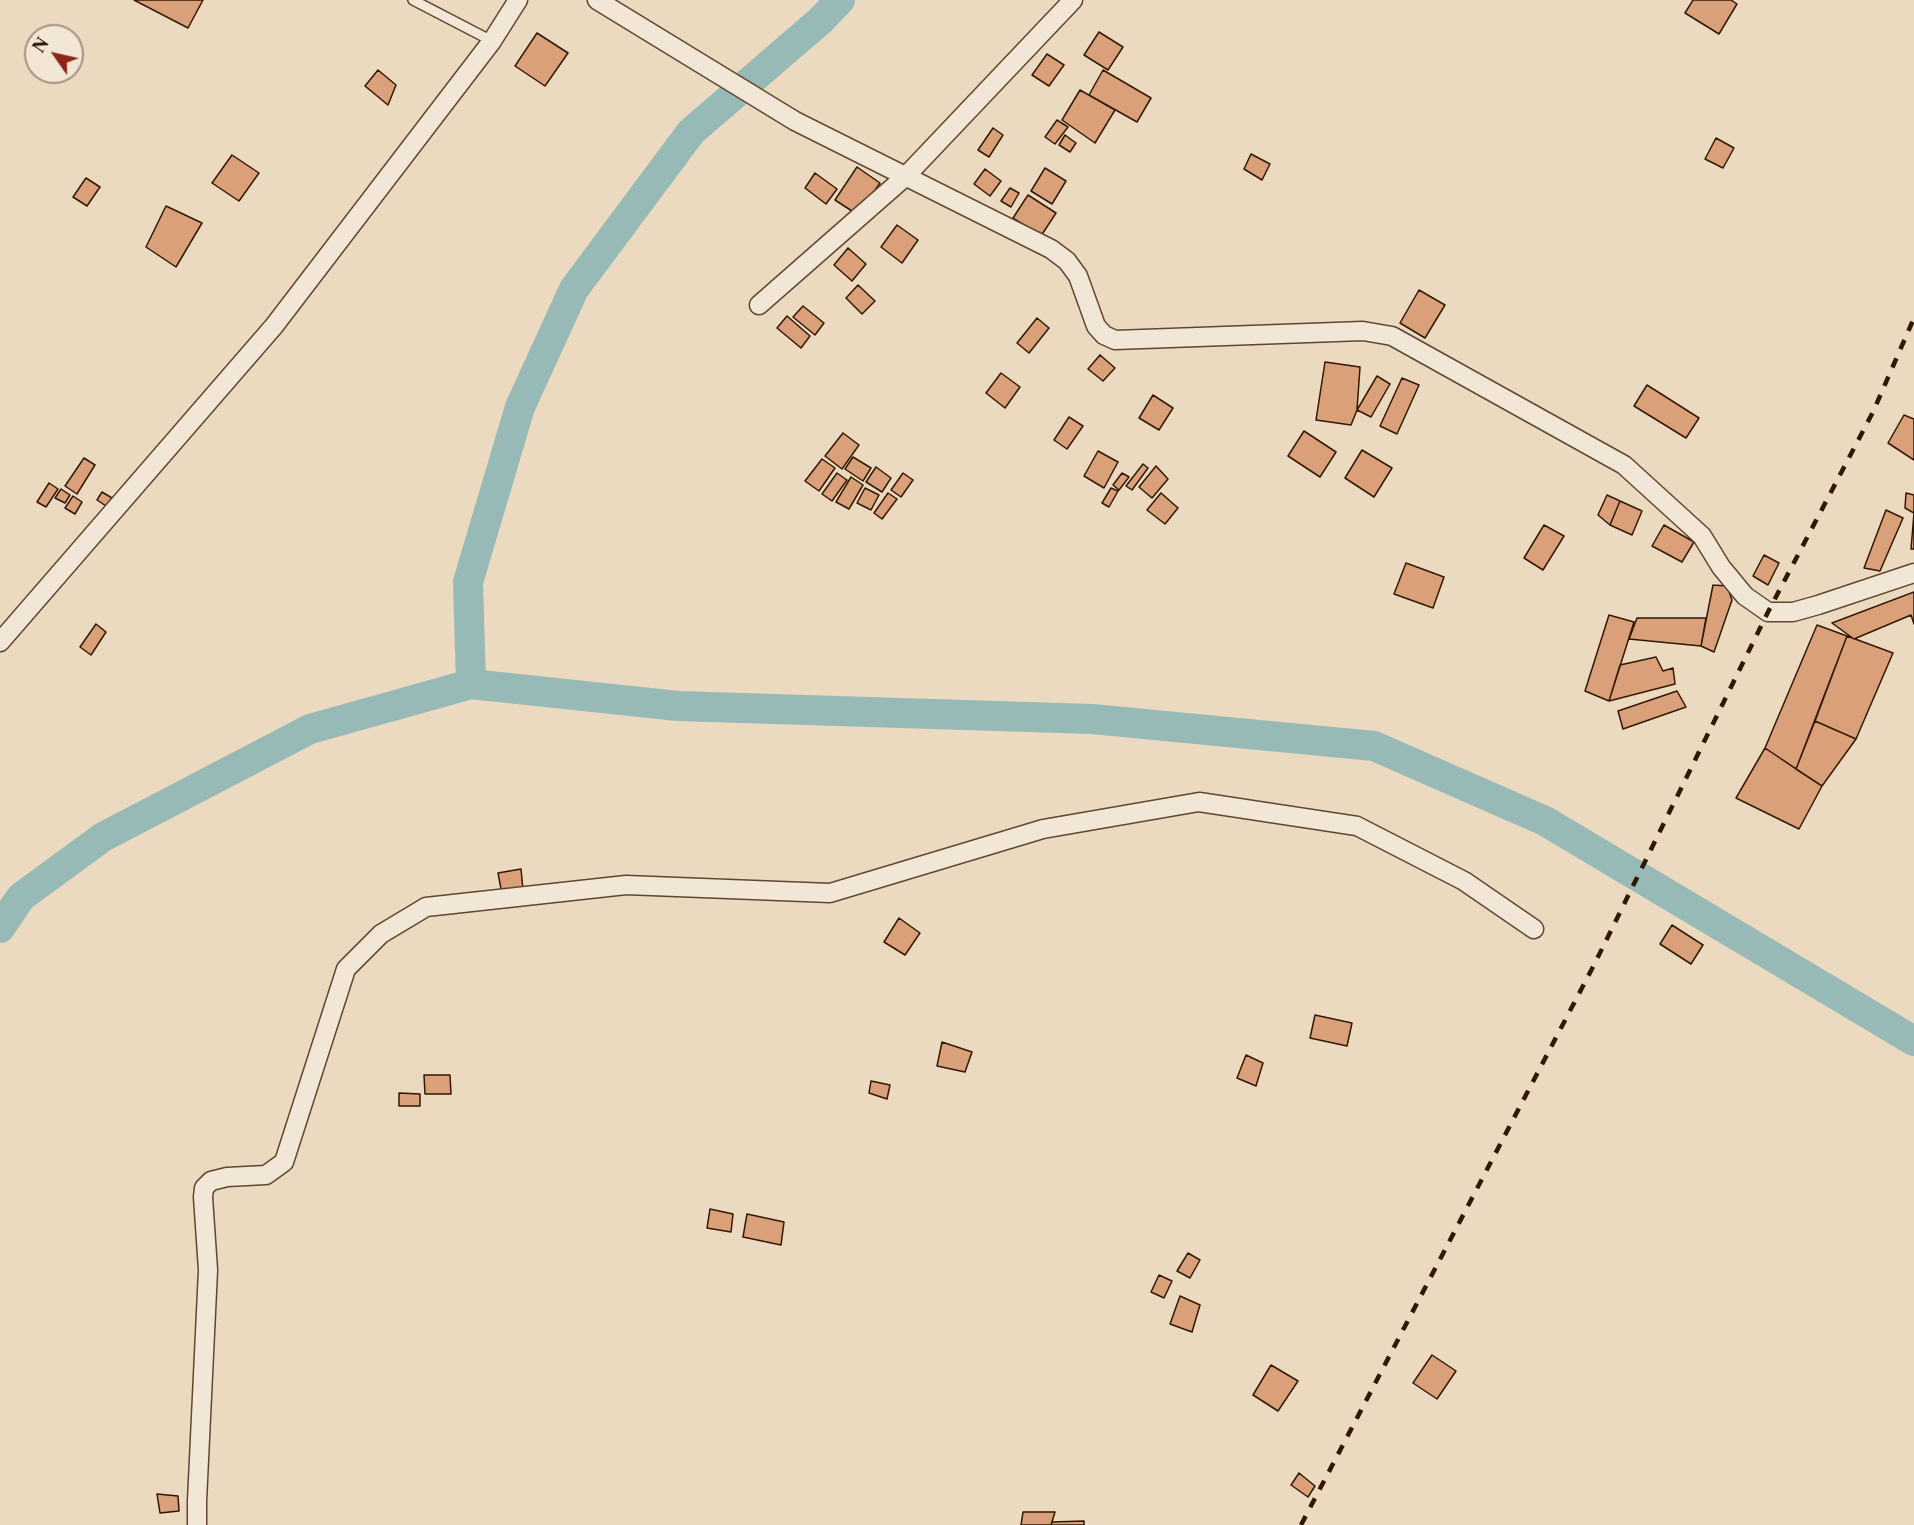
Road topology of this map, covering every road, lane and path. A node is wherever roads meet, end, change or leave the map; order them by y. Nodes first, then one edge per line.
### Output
1 (413, 0) edge
2 (518, 0) edge
3 (597, 0) edge
4 (1073, 0) edge
5 (492, 41) junction
6 (906, 176) junction
7 (759, 305) dead end
8 (1914, 573) edge
9 (0, 642) edge
10 (1534, 929) dead end
11 (197, 1525) edge

1 - 5 lane
2 - 5 street
3 - 6 street
4 - 6 street
5 - 9 street
6 - 7 street
6 - 8 street
10 - 11 street

